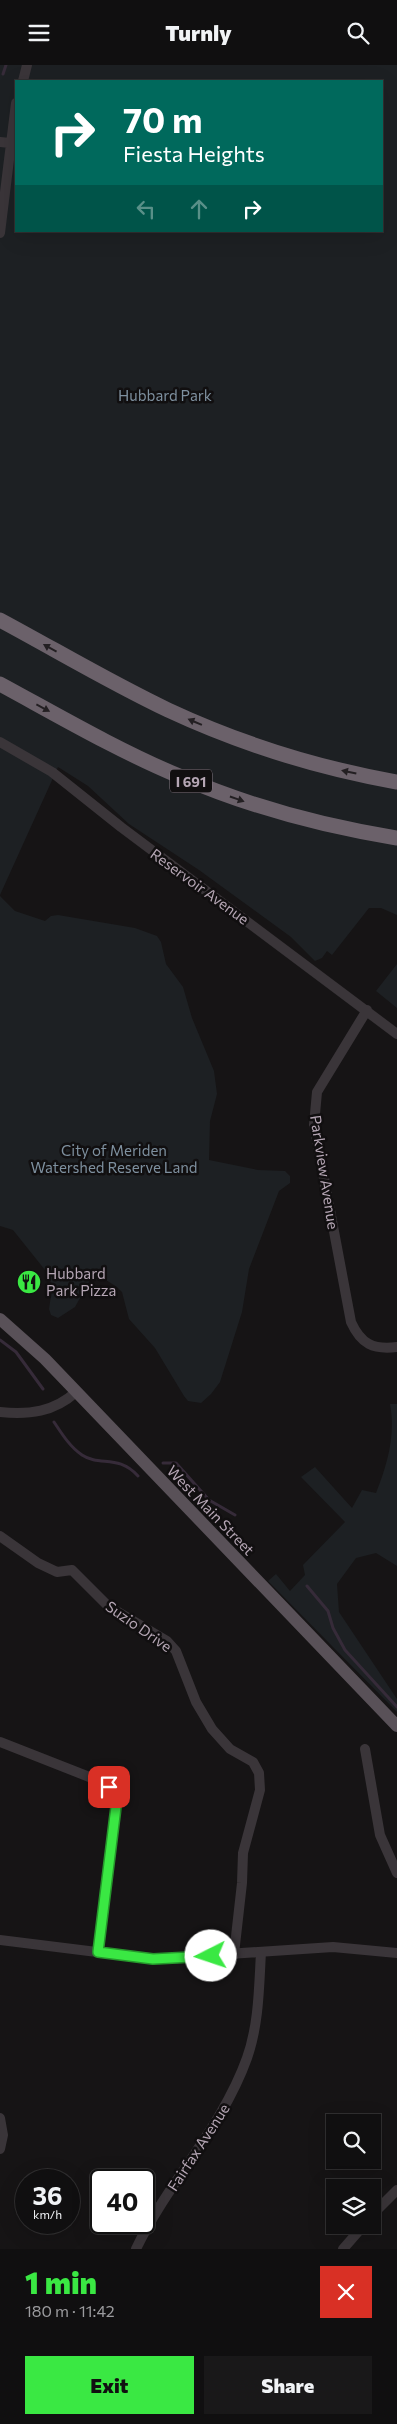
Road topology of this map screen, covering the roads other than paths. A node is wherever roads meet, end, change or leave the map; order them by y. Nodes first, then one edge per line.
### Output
1 (27, 65) edge
2 (22, 80) edge
3 (15, 107) edge
4 (5, 142) edge
5 (0, 233) edge
6 (6, 623) edge
7 (0, 684) edge
8 (0, 742) edge
9 (397, 782) edge
10 (397, 837) edge
11 (367, 1010) junction
12 (397, 1035) edge
13 (0, 1319) edge
14 (397, 1347) edge
15 (76, 1392) junction
16 (0, 1412) edge
17 (0, 1537) edge
18 (397, 1726) edge
19 (0, 1742) edge
20 (365, 1749) dead end
21 (397, 1873) edge
22 (0, 1939) edge
23 (98, 1952) junction
24 (261, 1952) junction
25 (397, 1953) edge
26 (234, 1954) junction
27 (0, 2118) edge
28 (0, 2149) edge
29 (397, 2190) edge
30 (381, 2206) edge
31 (356, 2234) edge
32 (136, 2249) edge
33 (343, 2249) edge

1 - 2 street
3 - 4 street
4 - 5 street
9 -> 6 highway
7 -> 10 highway, I 691
8 - 11 street, Reservoir Avenue
11 - 12 street, Reservoir Avenue
11 - 14 street, Parkview Avenue
13 - 15 main road, West Main Street
15 - 16 street
15 - 18 main road, West Main Street
17 - 26 street, Suzio Drive
19 - 23 street
20 - 21 street
22 - 23 street
23 - 26 street
24 - 25 street
24 - 26 street
24 - 32 street, Fairfax Avenue
27 - 28 street
29 - 30 street
31 - 33 street

